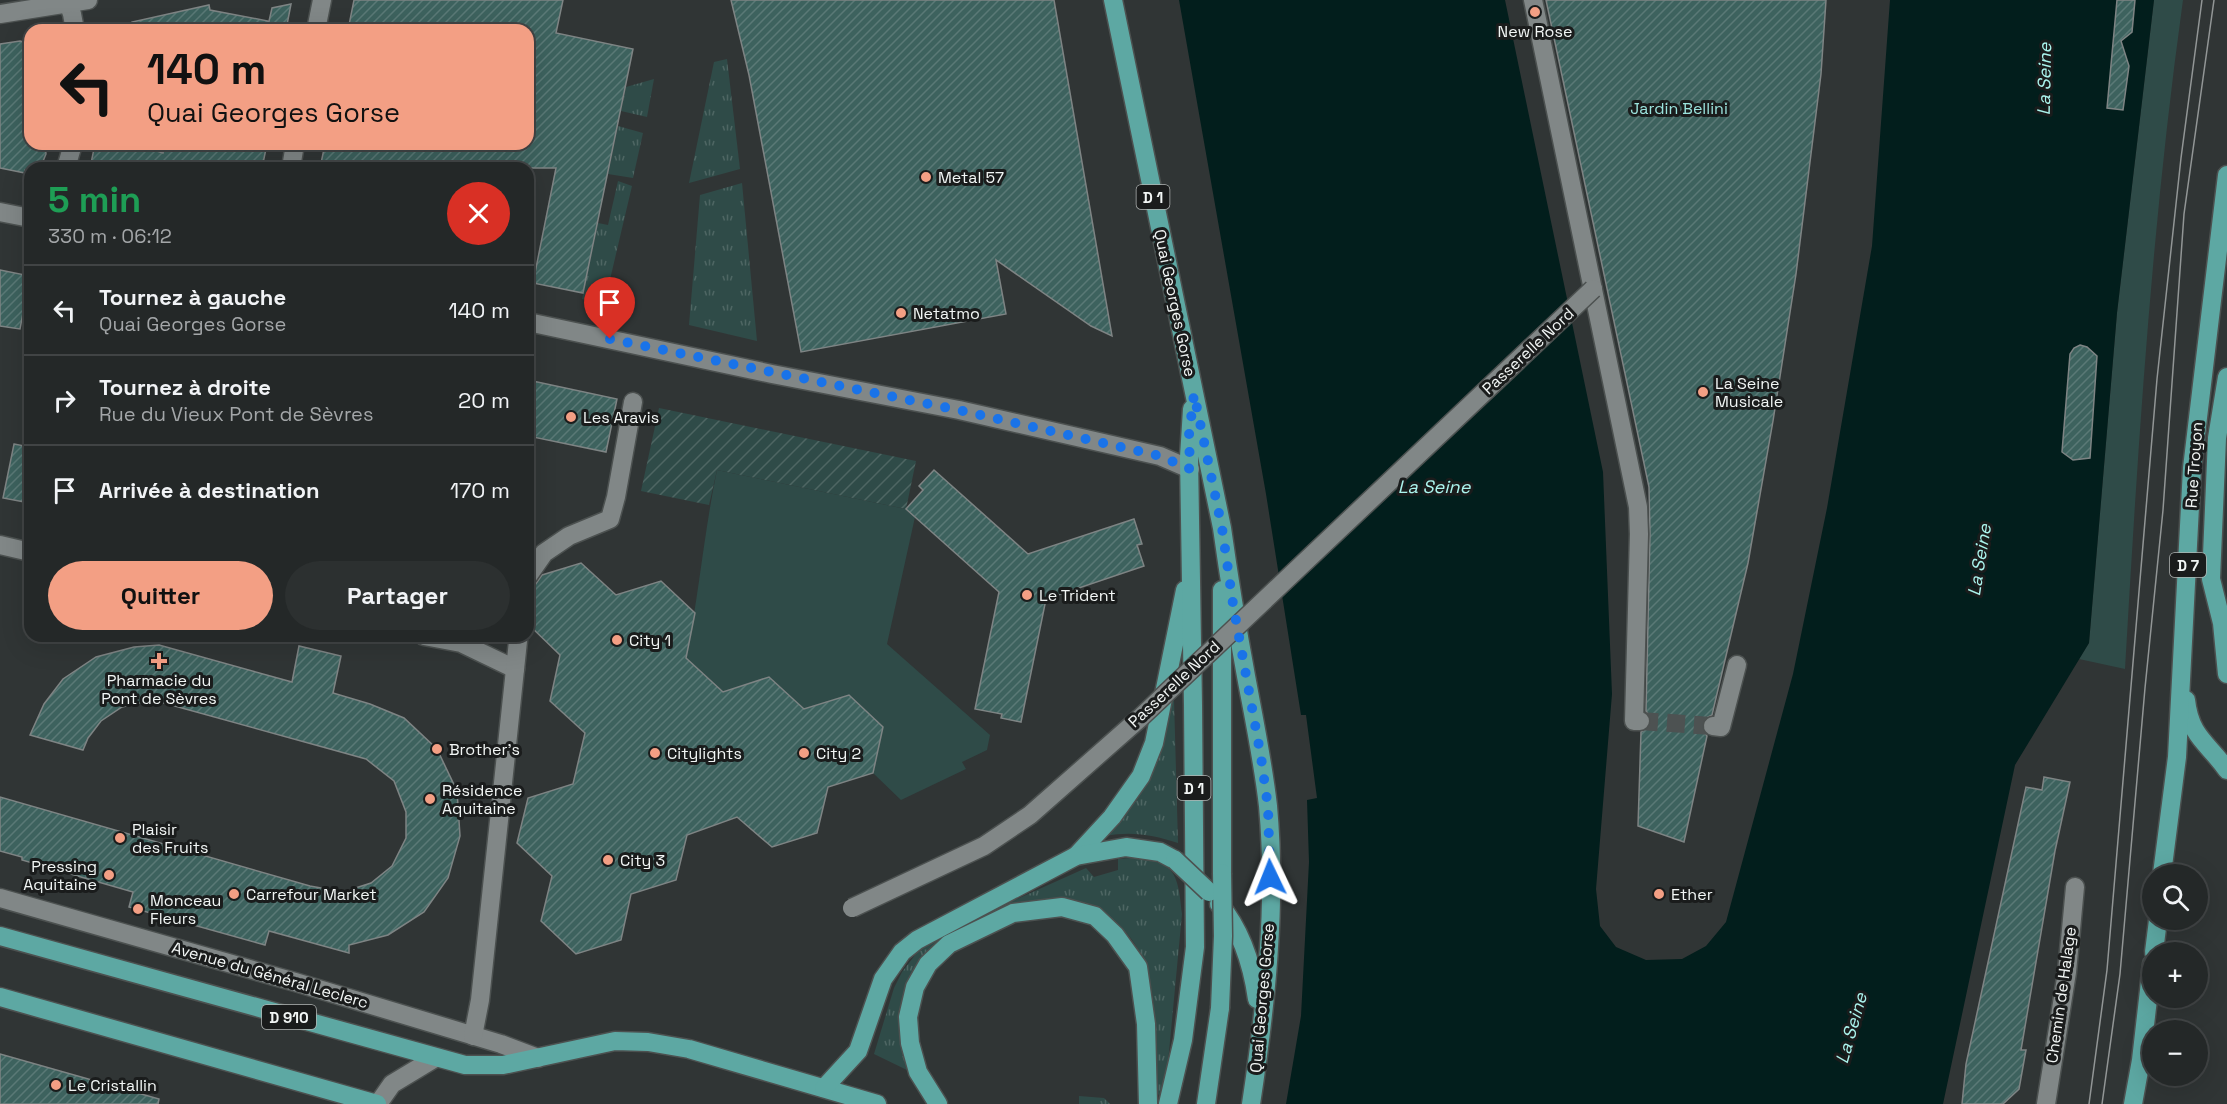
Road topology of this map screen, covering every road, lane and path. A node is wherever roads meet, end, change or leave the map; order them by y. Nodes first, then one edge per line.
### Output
1 (88, 0) edge
2 (322, 0) edge
3 (1113, 0) edge
4 (1533, 0) edge
5 (67, 2) edge
6 (0, 14) edge
7 (73, 24) edge
8 (317, 24) edge
9 (2227, 175) edge
10 (0, 212) edge
11 (24, 217) edge
12 (1593, 289) junction
13 (534, 323) edge
14 (2227, 377) edge
15 (1194, 394) junction
16 (633, 402) dead end
17 (1190, 469) junction
18 (1222, 528) junction
19 (0, 545) edge
20 (24, 551) edge
21 (1191, 566) junction
22 (534, 567) edge
23 (456, 642) edge
24 (518, 642) edge
25 (2182, 663) junction
26 (1737, 665) dead end
27 (515, 669) junction
28 (2227, 674) edge
29 (1640, 721) dead end
30 (1713, 726) dead end
31 (2177, 757) junction
32 (2223, 764) edge
33 (1076, 856) junction
34 (2163, 864) edge
35 (2074, 887) dead end
36 (0, 898) edge
37 (852, 908) dead end
38 (0, 936) edge
39 (0, 997) edge
40 (2147, 1008) edge
41 (473, 1036) junction
42 (1258, 1055) junction
43 (435, 1058) junction
44 (538, 1058) junction
45 (824, 1088) junction
46 (378, 1104) edge
47 (877, 1104) edge
48 (938, 1104) edge
49 (1148, 1104) edge
50 (1168, 1104) edge
51 (1206, 1104) edge
52 (1251, 1104) edge
53 (2046, 1104) edge
54 (2133, 1104) edge

1 - 5 street
2 - 8 street
3 - 15 main road, Quai Georges Gorse / D 1
4 - 12 street
5 - 6 street
5 - 7 street
9 - 25 main road, Rue Troyon / D 7
10 - 11 street
12 - 29 street
12 - 37 street, Passerelle Nord, bridge
13 - 17 street
14 - 28 main road, Rue Troyon / D 7
15 - 17 main road, Quai Georges Gorse / D 1
15 - 18 main road, Quai Georges Gorse / D 1
16 - 22 street
17 - 21 main road, Quai Georges Gorse / D 1
18 - 42 main road, Quai Georges Gorse / D 1
18 - 51 main road, D 1, bridge
19 - 20 street
21 - 33 main road
21 - 50 main road, Quai Georges Gorse / D 1
23 - 27 street
24 - 27 street
25 - 31 main road, Rue Troyon / D 7
25 - 32 main road
26 - 30 street
27 - 41 street
31 - 32 main road
31 - 34 main road, D 7
33 - 42 main road, bridge
33 - 45 main road
35 - 53 street, Chemin de Halage
36 - 41 street, Avenue du Général Leclerc
38 - 43 main road, D 910
39 - 46 main road
40 - 54 main road
41 - 44 street, Avenue du Général Leclerc
42 - 52 main road, Quai Georges Gorse / D 1
43 - 44 main road, D 910
43 - 46 street
44 - 45 main road, D 910
45 - 47 main road, D 910
48 - 49 main road

